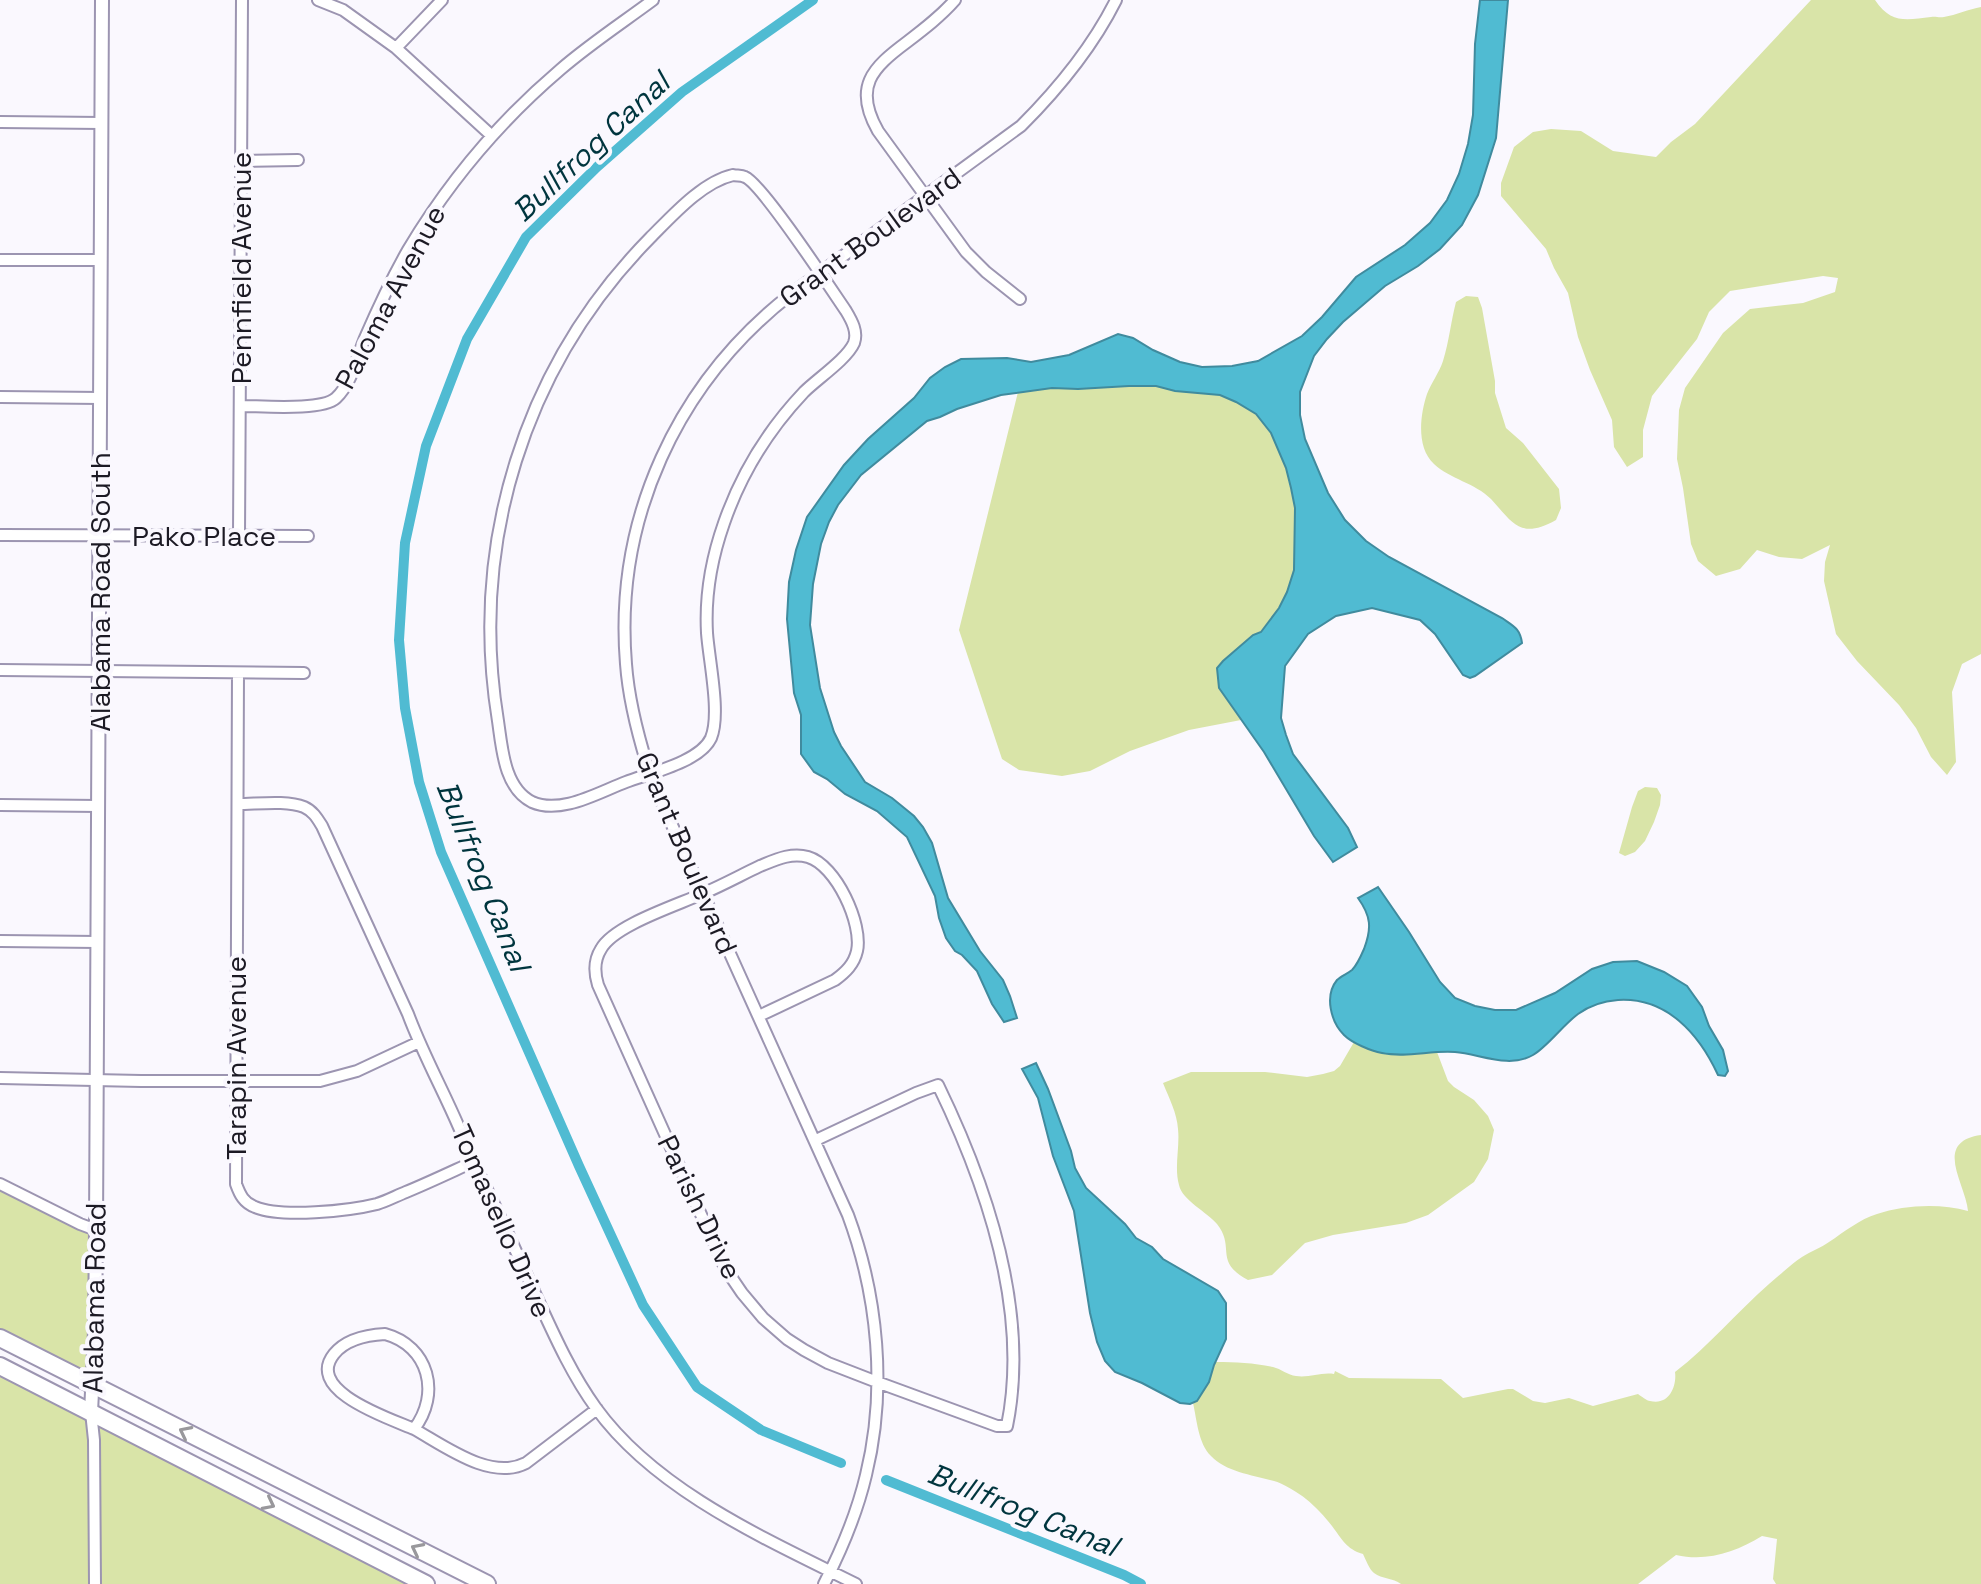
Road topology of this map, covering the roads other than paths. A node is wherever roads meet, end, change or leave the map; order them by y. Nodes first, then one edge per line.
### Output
1 (102, 0) edge
2 (242, 0) edge
3 (318, 0) edge
4 (442, 0) edge
5 (653, 0) edge
6 (955, 0) edge
7 (1116, 0) edge
8 (396, 48) junction
9 (0, 122) edge
10 (102, 123) junction
11 (492, 136) junction
12 (298, 160) dead end
13 (242, 161) junction
14 (926, 196) junction
15 (0, 260) edge
16 (101, 260) junction
17 (820, 273) junction
18 (1020, 299) dead end
19 (0, 397) edge
20 (101, 398) junction
21 (241, 406) junction
22 (0, 535) edge
23 (239, 535) junction
24 (100, 536) junction
25 (308, 536) dead end
26 (0, 670) edge
27 (99, 672) junction
28 (238, 673) junction
29 (304, 673) dead end
30 (650, 773) junction
31 (238, 804) junction
32 (0, 805) edge
33 (99, 806) junction
34 (703, 894) junction
35 (0, 941) edge
36 (98, 942) junction
37 (759, 1016) junction
38 (419, 1042) junction
39 (0, 1078) edge
40 (97, 1079) junction
41 (236, 1081) junction
42 (816, 1140) junction
43 (473, 1162) junction
44 (0, 1184) edge
45 (96, 1185) joint
46 (96, 1230) junction
47 (0, 1338) edge
48 (0, 1366) edge
49 (877, 1382) junction
50 (93, 1385) junction
51 (597, 1409) junction
52 (91, 1412) junction
53 (414, 1429) junction
54 (830, 1571) junction
55 (95, 1584) edge
56 (426, 1584) edge
57 (487, 1584) edge
58 (824, 1584) edge
59 (856, 1584) edge

1 - 10 street, Alabama Road South
2 - 13 street, Pennfield Avenue
3 - 8 street
4 - 8 street
5 - 11 street, Paloma Avenue
6 - 14 street
7 - 14 street, Grant Boulevard
8 - 11 street
9 - 10 street
10 - 16 street, Alabama Road South
11 - 21 street, Paloma Avenue
12 - 13 street
13 - 21 street, Pennfield Avenue
14 - 17 street, Grant Boulevard
14 - 18 street
15 - 16 street
16 - 20 street, Alabama Road South
17 - 30 street, Grant Boulevard
17 - 30 street
17 - 30 street
19 - 20 street
20 - 24 street, Alabama Road South
21 - 23 street, Pennfield Avenue
22 - 24 street, Pako Place
23 - 24 street, Pako Place
23 - 25 street, Pako Place
24 - 27 street, Alabama Road South
26 - 27 street
27 - 28 street
27 - 33 street, Alabama Road South
28 - 29 street
28 - 31 street, Tarapin Avenue
30 - 34 street, Grant Boulevard
31 - 38 street, Tomasello Drive
31 - 41 street, Tarapin Avenue
32 - 33 street
33 - 36 street, Alabama Road South
34 - 37 street, Grant Boulevard
34 - 37 street
34 - 49 street, Parish Drive
35 - 36 street
36 - 40 street, Alabama Road South
37 - 42 street, Grant Boulevard
38 - 41 street
38 - 43 street, Tomasello Drive
39 - 40 street
40 - 41 street
40 - 45 street, Alabama Road South
41 - 43 street, Tarapin Avenue
42 - 49 street, Grant Boulevard
42 - 49 street, Parish Drive
43 - 51 street, Tomasello Drive
44 - 46 street
45 - 46 street, Alabama Road
46 - 50 street, Alabama Road
47 - 50 highway
48 - 52 highway
49 - 54 street, Grant Boulevard
50 - 52 street, Alabama Road
57 -> 50 highway
51 - 53 street
51 - 54 street, Tomasello Drive
52 - 55 street
52 -> 56 highway
53 - 53 street
54 - 58 street, Grant Boulevard
54 - 59 street, Tomasello Drive

